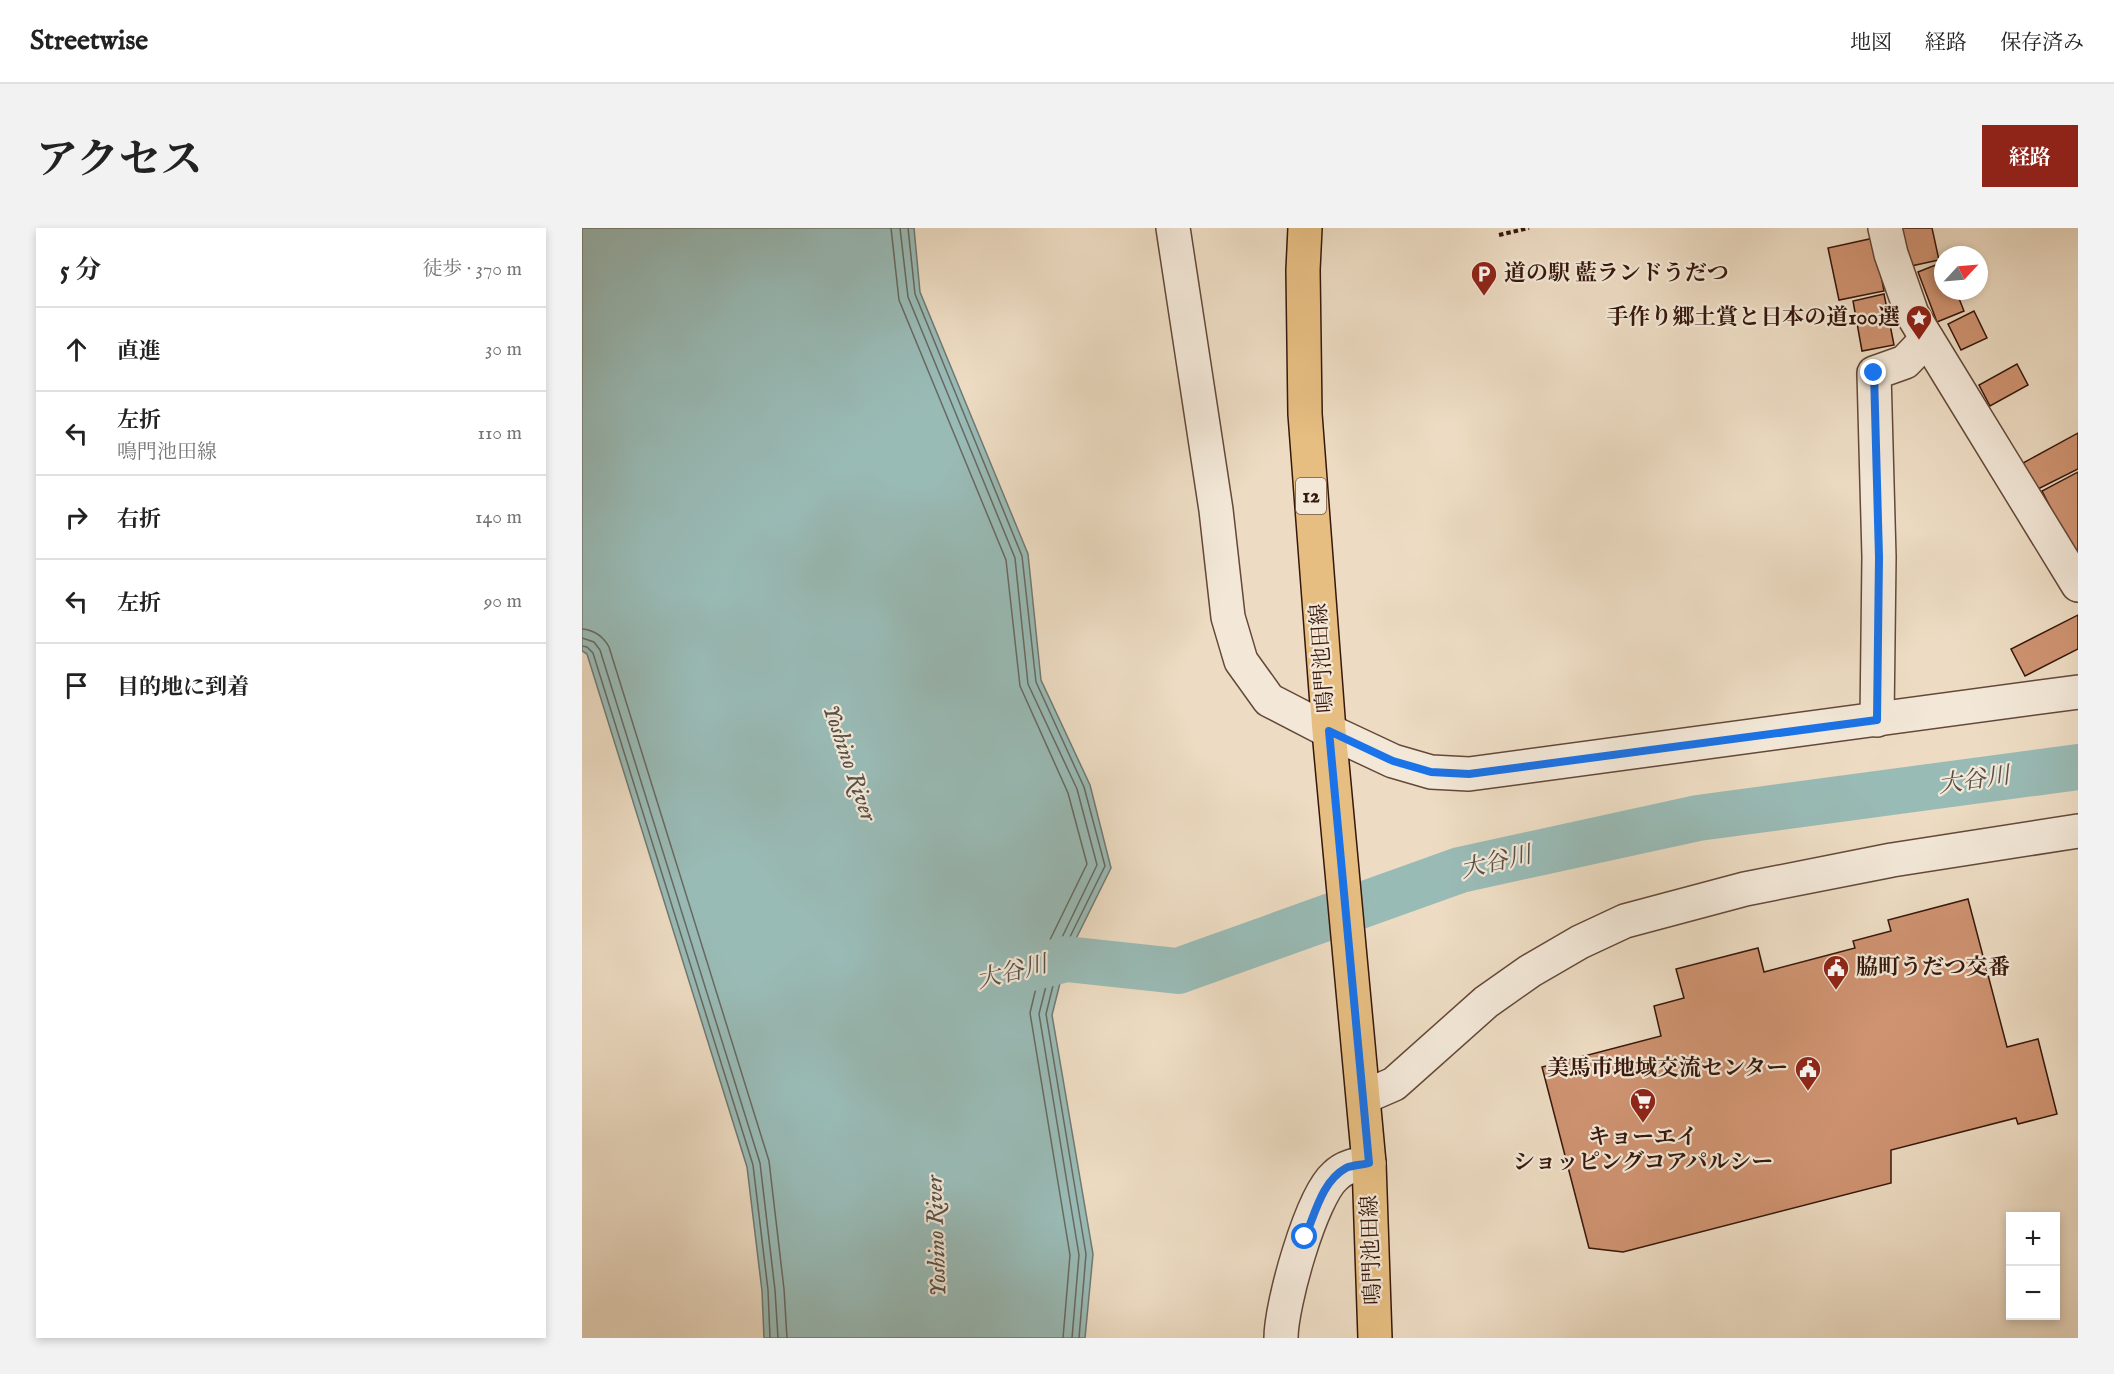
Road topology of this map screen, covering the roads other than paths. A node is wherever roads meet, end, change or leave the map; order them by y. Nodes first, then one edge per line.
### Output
1 (1173, 228) edge
2 (1305, 228) edge
3 (1885, 228) edge
4 (1927, 339) junction
5 (2078, 585) edge
6 (2078, 692) edge
7 (1877, 720) junction
8 (1329, 731) junction
9 (2078, 831) edge
10 (1364, 1097) junction
11 (1369, 1163) junction
12 (1281, 1338) edge
13 (1375, 1338) edge

1 - 8 street
2 - 8 main road, 鳴門池田線 / 12
3 - 4 street
4 - 5 street
4 - 7 street
6 - 7 street
7 - 8 street
8 - 10 main road, 鳴門池田線 / 12
9 - 10 street
10 - 11 main road, 鳴門池田線 / 12
11 - 12 street
11 - 13 main road, 鳴門池田線 / 12

